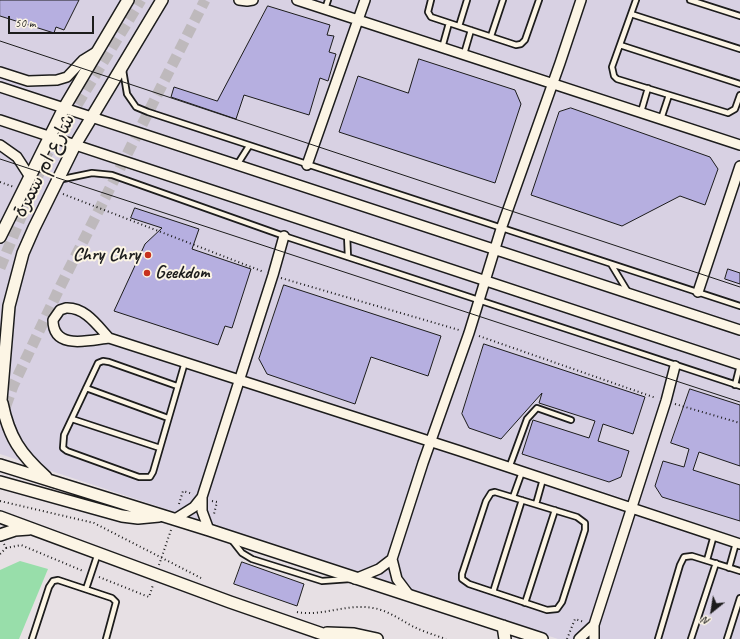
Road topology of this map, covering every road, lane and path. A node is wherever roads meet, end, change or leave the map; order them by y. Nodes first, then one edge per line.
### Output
1 (128, 0) edge
2 (162, 0) edge
3 (239, 0) edge
4 (253, 0) edge
5 (365, 0) edge
6 (431, 0) edge
7 (467, 0) edge
8 (503, 0) edge
9 (539, 0) edge
10 (580, 0) edge
11 (636, 0) edge
12 (690, 0) edge
13 (301, 1) edge
14 (327, 4) edge
15 (631, 14) junction
16 (740, 16) edge
17 (358, 20) junction
18 (450, 23) junction
19 (459, 26) junction
20 (471, 30) junction
21 (491, 36) junction
22 (620, 45) junction
23 (442, 48) junction
24 (740, 49) edge
25 (96, 52) junction
26 (464, 54) junction
27 (122, 66) junction
28 (0, 72) edge
29 (552, 84) junction
30 (740, 84) edge
31 (0, 87) edge
32 (648, 88) junction
33 (668, 95) junction
34 (740, 95) edge
35 (64, 108) junction
36 (640, 112) junction
37 (90, 117) junction
38 (661, 119) junction
39 (0, 120) edge
40 (51, 136) junction
41 (75, 144) junction
42 (0, 145) edge
43 (740, 145) edge
44 (249, 146) junction
45 (237, 165) junction
46 (307, 165) junction
47 (740, 166) edge
48 (30, 177) junction
49 (55, 185) junction
50 (501, 229) junction
51 (347, 235) junction
52 (284, 236) junction
53 (0, 237) edge
54 (494, 249) junction
55 (348, 257) junction
56 (612, 264) junction
57 (274, 275) junction
58 (485, 281) junction
59 (628, 292) junction
60 (698, 292) junction
61 (479, 300) junction
62 (740, 306) edge
63 (740, 330) edge
64 (469, 333) junction
65 (109, 338) junction
66 (185, 362) junction
67 (740, 365) edge
68 (675, 366) junction
69 (239, 380) junction
70 (177, 386) junction
71 (738, 386) edge
72 (86, 388) junction
73 (666, 401) junction
74 (1, 407) edge
75 (72, 418) junction
76 (168, 418) junction
77 (571, 420) dead end
78 (740, 423) edge
79 (431, 441) junction
80 (160, 448) junction
81 (0, 465) edge
82 (509, 468) junction
83 (522, 472) junction
84 (48, 479) junction
85 (543, 479) junction
86 (0, 482) edge
87 (202, 497) junction
88 (513, 497) junction
89 (522, 500) junction
90 (0, 501) edge
91 (536, 504) junction
92 (631, 509) junction
93 (554, 510) junction
94 (0, 517) edge
95 (170, 517) junction
96 (32, 528) junction
97 (209, 530) junction
98 (0, 535) edge
99 (714, 535) junction
100 (738, 544) edge
101 (98, 553) junction
102 (392, 559) junction
103 (707, 560) junction
104 (716, 563) junction
105 (729, 568) junction
106 (740, 571) edge
107 (355, 579) junction
108 (207, 582) dead end
109 (86, 589) junction
110 (493, 592) junction
111 (409, 595) junction
112 (740, 598) edge
113 (525, 603) junction
114 (295, 612) dead end
115 (594, 625) junction
116 (503, 626) junction
117 (321, 634) junction
118 (32, 639) edge
119 (106, 639) edge
120 (337, 639) edge
121 (377, 639) edge
122 (446, 639) edge
123 (505, 639) edge
124 (542, 639) edge
125 (579, 639) edge
126 (594, 639) edge
127 (658, 639) edge
128 (691, 639) edge
129 (726, 639) edge

1 - 25 street, شارع ام سمرة
2 - 27 street, شارع ام سمرة
3 - 4 street
5 - 17 street
6 - 18 lane
7 - 19 lane
8 - 21 lane
9 - 21 lane
10 - 29 street
11 - 15 lane
12 - 16 lane
13 - 14 street
14 - 17 street
15 - 22 lane
15 - 24 lane
17 - 23 street
17 - 46 street
18 - 19 lane
18 - 23 lane
19 - 20 lane
20 - 21 lane
20 - 26 lane
22 - 30 lane
22 - 32 lane
23 - 26 street
25 - 28 street
25 - 35 street, شارع ام سمرة
26 - 29 street
27 - 37 street, شارع ام سمرة
27 - 44 lane
29 - 36 street
29 - 50 street
31 - 35 street
32 - 33 lane
32 - 36 lane
33 - 34 lane
33 - 38 lane
35 - 37 street
35 - 40 street, شارع ام سمرة
36 - 38 street
37 - 41 street, شارع ام سمرة
37 - 45 street
38 - 43 street
39 - 40 street
40 - 41 street
40 - 48 street, شارع ام سمرة
41 - 49 street, شارع ام سمرة
41 - 51 street
42 - 48 street
44 - 45 lane
44 - 46 lane
45 - 54 street
46 - 50 lane
47 - 60 street
48 - 53 street, شارع ام سمرة
49 - 52 lane
49 - 57 path
49 - 74 street, شارع ام سمرة
50 - 54 street
50 - 56 lane
51 - 55 lane
51 - 58 street
52 - 55 lane
52 - 57 street
54 - 58 street
54 - 59 street
55 - 61 lane
56 - 59 lane
56 - 60 lane
57 - 64 path
57 - 69 street
58 - 61 street
58 - 67 street
59 - 63 street
60 - 62 lane
61 - 64 street
61 - 68 lane
64 - 73 path
64 - 79 street
65 - 65 street
65 - 66 street
66 - 69 street
66 - 70 lane
67 - 71 lane
68 - 71 lane
68 - 73 street
69 - 79 street
69 - 87 street
70 - 72 lane
70 - 76 lane
72 - 75 lane
72 - 76 lane
73 - 78 path
73 - 92 street
74 - 84 street, شارع ام سمرة
75 - 80 lane
75 - 80 lane
76 - 80 lane
77 - 82 lane
79 - 82 street
79 - 102 street
81 - 84 street
82 - 83 street
83 - 85 street
83 - 88 lane
84 - 95 street
85 - 91 lane
85 - 92 street
86 - 95 street
87 - 95 street
87 - 97 street
88 - 89 lane
88 - 110 lane
89 - 91 lane
89 - 110 lane
90 - 108 path
91 - 93 lane
92 - 99 street
92 - 115 street
93 - 113 lane
93 - 113 lane
94 - 96 street
95 - 97 street
96 - 98 street
96 - 101 street
97 - 107 street
99 - 100 street
99 - 103 lane
100 - 105 lane
101 - 109 lane
101 - 117 street
102 - 107 street
102 - 111 street
103 - 104 lane
103 - 127 lane
104 - 105 lane
104 - 128 lane
105 - 106 lane
107 - 111 street
109 - 118 lane
109 - 119 lane
110 - 113 lane
111 - 116 street
112 - 129 lane
114 - 122 path
115 - 125 street
115 - 126 street
116 - 123 street
116 - 124 street
117 - 120 street
117 - 121 street

